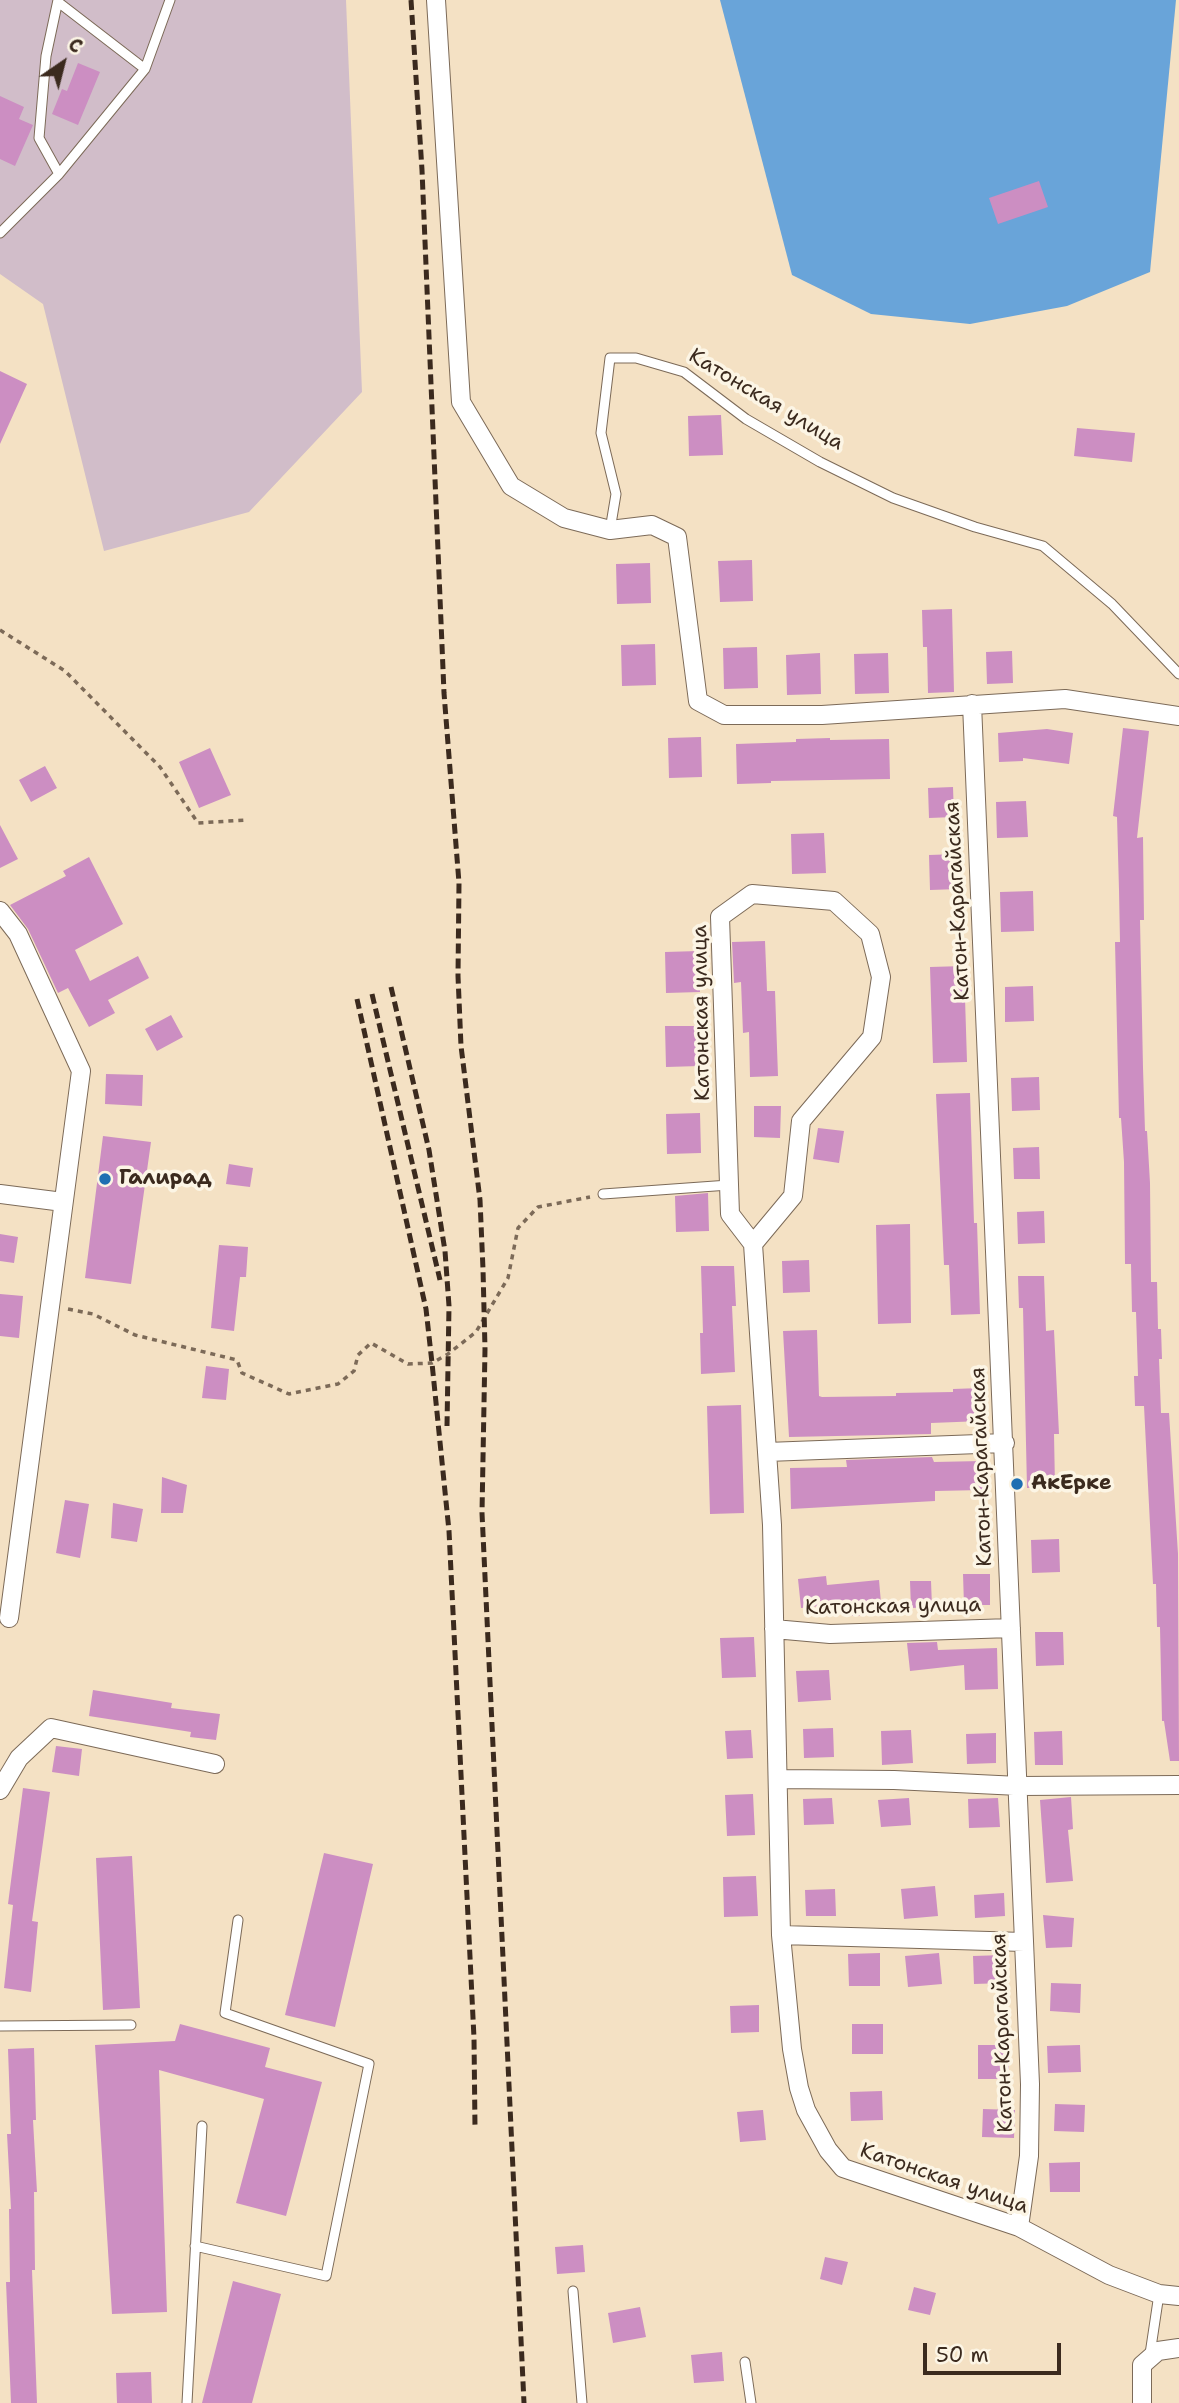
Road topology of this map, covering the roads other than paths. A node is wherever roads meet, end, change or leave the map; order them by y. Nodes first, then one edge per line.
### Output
1 (170, 0) edge
2 (436, 0) edge
3 (58, 1) edge
4 (145, 69) junction
5 (59, 174) junction
6 (0, 233) edge
7 (610, 530) junction
8 (1178, 669) edge
9 (972, 705) junction
10 (1179, 716) edge
11 (0, 911) edge
12 (729, 1185) junction
13 (0, 1194) edge
14 (603, 1194) road end
15 (63, 1202) junction
16 (753, 1244) junction
17 (1005, 1443) junction
18 (767, 1452) junction
19 (9, 1618) dead end
20 (774, 1629) junction
21 (1011, 1629) junction
22 (215, 1764) dead end
23 (778, 1779) junction
24 (1179, 1785) edge
25 (1019, 1786) junction
26 (0, 1790) edge
27 (238, 1920) dead end
28 (781, 1935) junction
29 (1024, 1942) junction
30 (131, 2025) dead end
31 (0, 2026) edge
32 (202, 2126) dead end
33 (1019, 2227) junction
34 (195, 2246) junction
35 (573, 2291) dead end
36 (1159, 2294) junction
37 (1179, 2297) edge
38 (1179, 2348) edge
39 (1149, 2358) junction
40 (746, 2362) dead end
41 (187, 2403) edge
42 (582, 2403) edge
43 (751, 2403) edge
44 (1142, 2403) edge

1 - 4 lane
2 - 7 street
3 - 4 lane
3 - 5 lane
4 - 5 lane
5 - 6 lane
7 - 8 lane, Катонская улица
7 - 9 street
9 - 10 street
9 - 17 street, Катон-Карагайская
11 - 15 street
12 - 14 lane
12 - 16 street, Катонская улица
12 - 16 street, Катонская улица
13 - 15 street
15 - 19 street
16 - 18 street, Катонская улица
17 - 18 street
17 - 21 street, Катон-Карагайская
18 - 20 street, Катонская улица
20 - 21 street, Катонская улица
20 - 23 street, Катонская улица
21 - 25 street, Катон-Карагайская
22 - 26 street
23 - 25 street
23 - 28 street, Катонская улица
24 - 25 street
25 - 29 street, Катон-Карагайская
27 - 34 lane
28 - 29 street
28 - 33 street, Катонская улица
29 - 33 street, Катон-Карагайская
30 - 31 lane
32 - 34 lane
33 - 36 street, Катонская улица
34 - 41 lane
35 - 42 lane
36 - 37 street, Катонская улица
36 - 39 lane
38 - 39 street
39 - 44 street
40 - 43 lane

